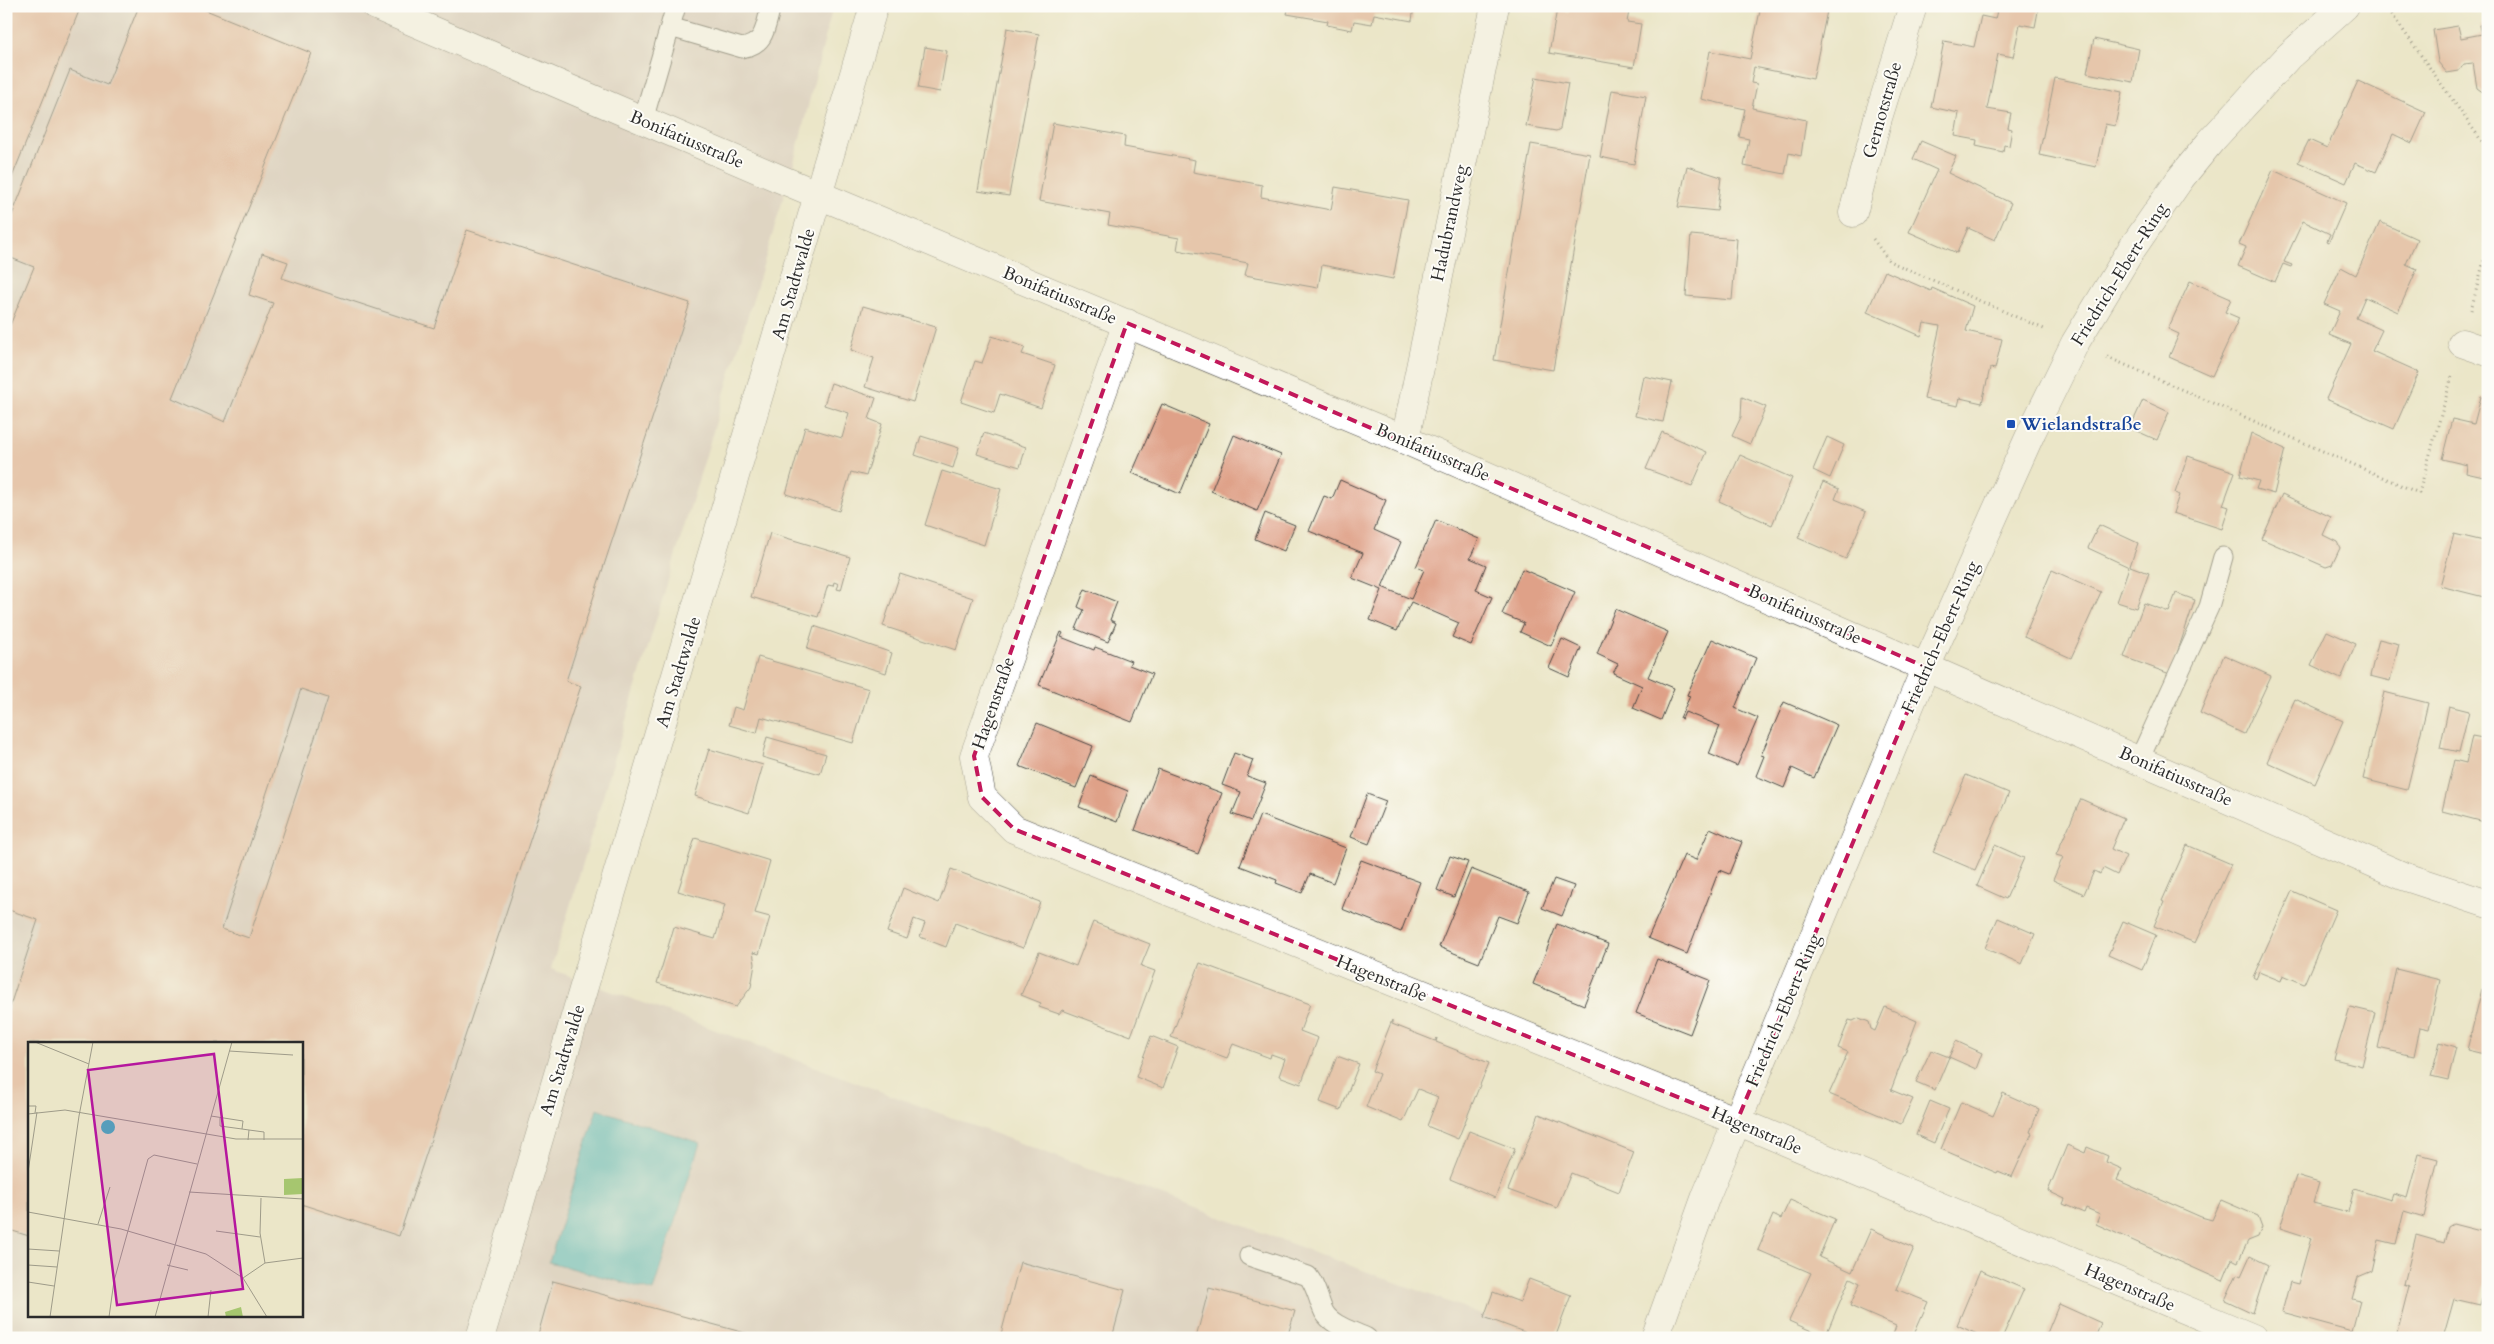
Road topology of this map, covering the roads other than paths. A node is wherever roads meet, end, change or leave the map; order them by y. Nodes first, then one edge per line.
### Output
1 (376, 6) edge
2 (676, 6) edge
3 (770, 6) edge
4 (874, 6) edge
5 (1495, 6) edge
6 (1913, 6) edge
7 (2345, 6) edge
8 (670, 27) junction
9 (644, 120) junction
10 (820, 194) junction
11 (1853, 213) road end
12 (1127, 323) junction
13 (2462, 343) road end
14 (2488, 352) edge
15 (1405, 440) junction
16 (2223, 557) dead end
17 (1926, 667) junction
18 (2139, 760) junction
19 (2488, 904) edge
20 (1737, 1121) junction
21 (1250, 1256) dead end
22 (480, 1338) edge
23 (1367, 1338) edge
24 (1655, 1338) edge
25 (2253, 1338) edge

1 - 9 street, Bonifatiusstraße
2 - 8 lane
3 - 8 lane
4 - 10 street, Am Stadtwalde
5 - 15 street, Hadubrandweg
6 - 11 street, Gernotstraße
7 - 17 street, Friedrich-Ebert-Ring
8 - 9 lane
9 - 10 street, Bonifatiusstraße
10 - 12 street, Bonifatiusstraße
10 - 22 street, Am Stadtwalde
12 - 15 street, Bonifatiusstraße
12 - 20 street, Hagenstraße
13 - 14 street
15 - 17 street, Bonifatiusstraße
16 - 18 lane
17 - 18 street, Bonifatiusstraße
17 - 20 street, Friedrich-Ebert-Ring
18 - 19 street, Bonifatiusstraße
20 - 24 street, Friedrich-Ebert-Ring
20 - 25 street, Hagenstraße
21 - 23 lane

